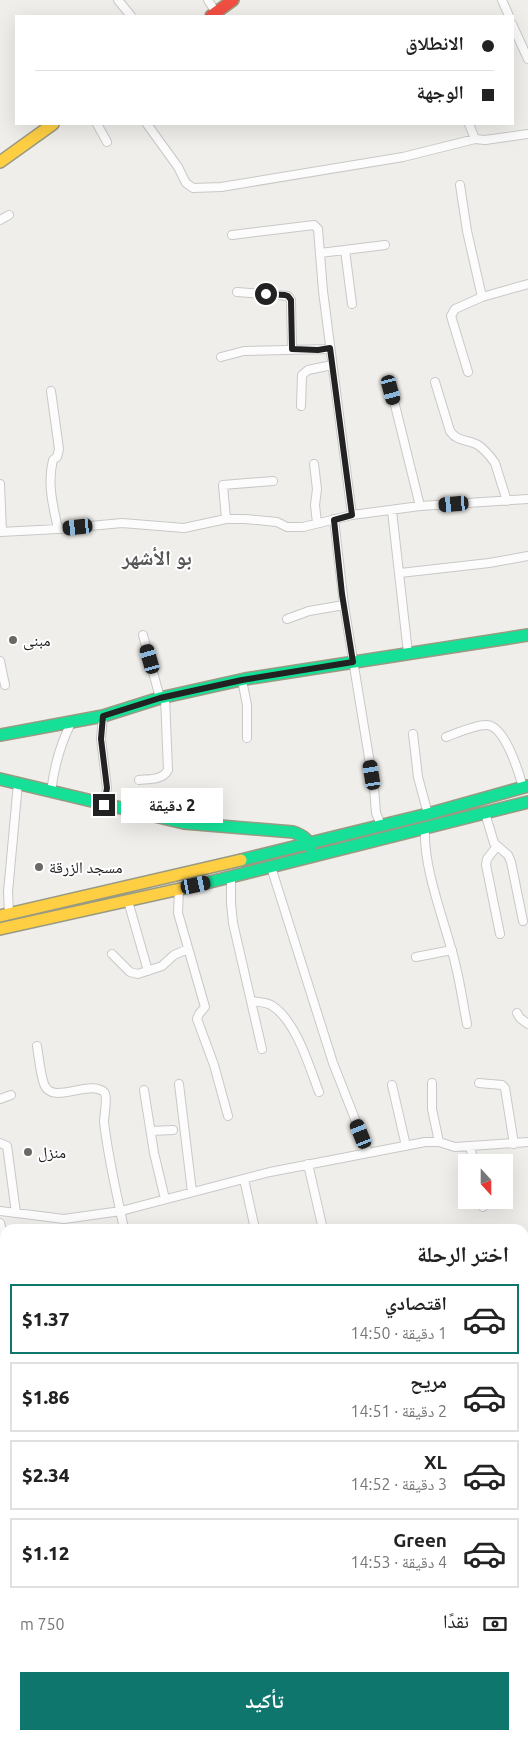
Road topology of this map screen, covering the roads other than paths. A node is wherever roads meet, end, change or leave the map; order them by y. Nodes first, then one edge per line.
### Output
1 (118, 0) edge
2 (208, 0) edge
3 (233, 0) edge
4 (502, 0) edge
5 (130, 15) edge
6 (213, 15) edge
7 (509, 15) edge
8 (514, 27) edge
9 (524, 41) edge
10 (528, 59) edge
11 (52, 125) edge
12 (98, 125) edge
13 (148, 125) edge
14 (469, 125) edge
15 (528, 134) edge
16 (475, 138) junction
17 (107, 142) dead end
18 (0, 162) edge
19 (460, 185) dead end
20 (9, 216) dead end
21 (0, 220) edge
22 (232, 235) dead end
23 (384, 246) dead end
24 (345, 250) junction
25 (320, 253) junction
26 (528, 284) edge
27 (236, 292) dead end
28 (482, 297) junction
29 (352, 304) dead end
30 (330, 348) junction
31 (292, 349) junction
32 (221, 357) dead end
33 (332, 365) junction
34 (468, 372) dead end
35 (435, 382) dead end
36 (391, 390) dead end
37 (51, 391) dead end
38 (301, 406) dead end
39 (314, 464) dead end
40 (273, 481) dead end
41 (0, 484) edge
42 (528, 499) edge
43 (507, 501) junction
44 (420, 506) junction
45 (392, 511) junction
46 (352, 515) junction
47 (226, 519) junction
48 (334, 520) junction
49 (317, 522) junction
50 (58, 529) junction
51 (1, 532) edge
52 (528, 556) edge
53 (400, 573) junction
54 (344, 605) junction
55 (287, 619) dead end
56 (528, 635) edge
57 (143, 636) dead end
58 (408, 653) junction
59 (0, 661) edge
60 (353, 662) junction
61 (242, 680) junction
62 (5, 685) dead end
63 (162, 697) junction
64 (103, 716) junction
65 (71, 723) junction
66 (413, 734) dead end
67 (0, 736) edge
68 (446, 737) dead end
69 (247, 738) dead end
70 (0, 779) edge
71 (139, 780) dead end
72 (18, 784) junction
73 (526, 786) edge
74 (51, 792) junction
75 (528, 802) edge
76 (104, 805) junction
77 (485, 813) junction
78 (428, 814) junction
79 (381, 825) junction
80 (425, 828) junction
81 (309, 843) junction
82 (497, 846) junction
83 (313, 857) junction
84 (271, 867) junction
85 (231, 878) junction
86 (179, 889) junction
87 (128, 901) junction
88 (5, 915) edge
89 (523, 921) dead end
90 (0, 930) edge
91 (500, 934) dead end
92 (188, 949) junction
93 (452, 950) junction
94 (112, 954) dead end
95 (416, 957) dead end
96 (148, 971) junction
97 (252, 1001) junction
98 (517, 1013) dead end
99 (467, 1024) dead end
100 (528, 1024) edge
101 (37, 1046) dead end
102 (262, 1049) dead end
103 (432, 1083) dead end
104 (479, 1083) dead end
105 (179, 1084) dead end
106 (392, 1085) dead end
107 (144, 1090) dead end
108 (319, 1092) dead end
109 (11, 1095) dead end
110 (0, 1099) edge
111 (228, 1116) dead end
112 (173, 1130) dead end
113 (150, 1131) junction
114 (439, 1142) junction
115 (528, 1142) edge
116 (0, 1143) edge
117 (514, 1144) junction
118 (406, 1146) junction
119 (470, 1147) junction
120 (368, 1152) junction
121 (472, 1154) edge
122 (308, 1164) junction
123 (244, 1179) junction
124 (192, 1192) junction
125 (165, 1199) junction
126 (0, 1211) edge
127 (121, 1211) junction
128 (16, 1213) junction
129 (123, 1224) edge
130 (254, 1224) edge
131 (322, 1224) edge

1 - 5 street
2 - 6 street
3 - 6 main road
4 - 7 street
8 - 9 street
9 - 10 street
11 - 18 main road
12 - 17 street
13 - 16 street
14 - 16 street
15 - 16 street
19 - 28 street
20 - 21 street
22 - 25 street
23 - 24 street
24 - 25 street
24 - 29 street
25 - 30 street
26 - 28 street
27 - 31 street
28 - 34 street
30 - 31 street
30 - 33 street
31 - 32 street
33 - 38 street
33 - 46 street
35 - 43 street
36 - 44 street
37 - 50 street
39 - 49 street
40 - 47 street
41 - 51 street
42 - 43 street
43 - 44 street
44 - 45 street
45 - 46 street
45 - 53 street
46 - 48 street
47 - 49 street
47 - 50 street
48 - 49 street
48 - 54 street
50 - 51 street
52 - 53 street
53 - 58 street
54 - 55 street
54 - 60 street
56 - 58 main road
57 - 63 street
58 - 60 main road
59 - 62 street
60 - 61 main road
60 - 79 street
61 - 63 main road
61 - 69 street
63 - 64 main road
63 - 71 street
64 - 65 main road
64 - 76 street
65 - 67 main road
65 - 74 street
66 - 78 street
68 - 73 street
70 - 72 main road
72 - 74 main road
72 - 88 street
73 - 78 main road
74 - 76 main road
75 - 77 main road
76 - 81 main road
77 - 80 main road
77 - 82 street
78 - 79 main road
79 - 81 main road
80 - 83 main road
80 - 93 street
81 - 83 main road
81 - 88 main road
82 - 89 street
82 - 91 street
83 - 84 main road
84 - 85 main road
84 - 120 street
85 - 86 main road
85 - 97 street
86 - 87 main road
86 - 92 street
87 - 90 main road
87 - 96 street
92 - 96 street
92 - 111 street
93 - 95 street
93 - 99 street
94 - 96 street
97 - 102 street
97 - 108 street
98 - 100 street
101 - 127 street
103 - 114 street
104 - 117 street
105 - 124 street
106 - 118 street
107 - 113 street
109 - 110 street
112 - 113 street
113 - 125 street
114 - 118 street
114 - 119 street
115 - 117 street
116 - 128 street
117 - 119 street
118 - 120 street
119 - 121 street
120 - 122 street
122 - 123 street
122 - 131 street
123 - 124 street
123 - 130 street
124 - 125 street
125 - 127 street
126 - 128 street
127 - 128 street
127 - 129 street

